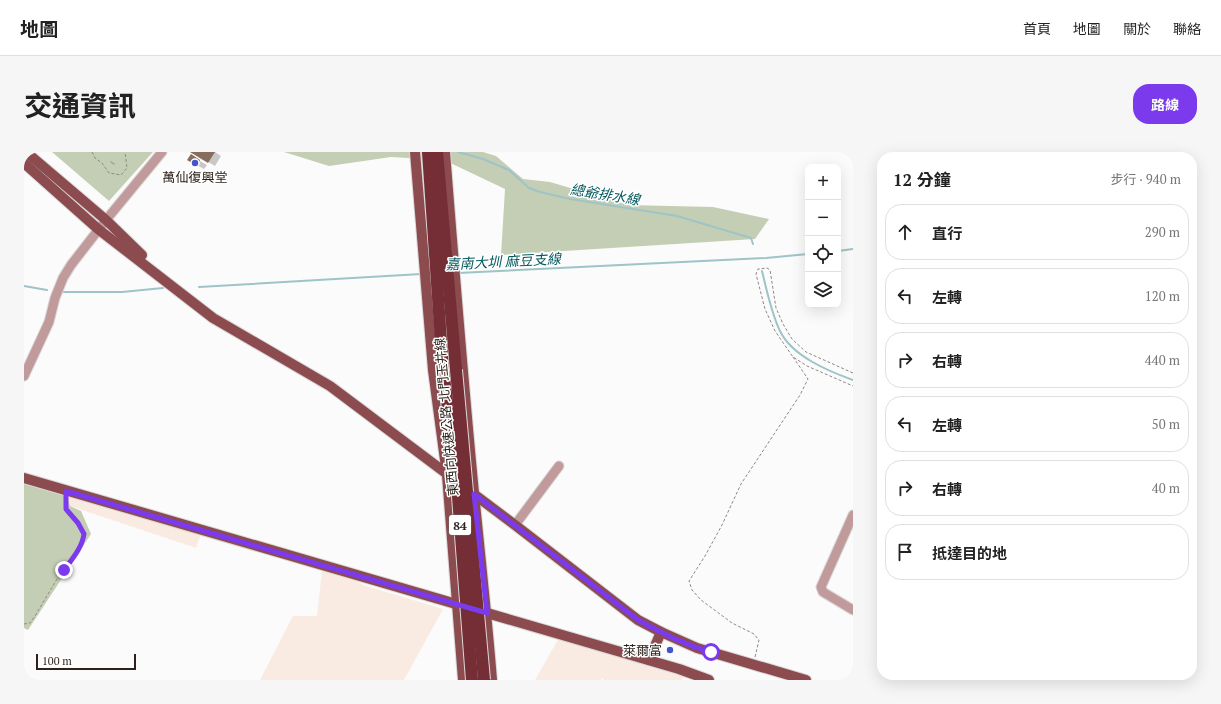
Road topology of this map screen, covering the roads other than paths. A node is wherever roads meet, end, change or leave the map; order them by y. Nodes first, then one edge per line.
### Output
1 (162, 152) edge
2 (415, 152) edge
3 (428, 152) edge
4 (437, 152) edge
5 (445, 152) edge
6 (26, 157) edge
7 (106, 220) junction
8 (98, 229) junction
9 (177, 289) junction
10 (24, 376) edge
11 (559, 466) dead end
12 (447, 475) junction
13 (24, 478) edge
14 (474, 494) junction
15 (853, 515) edge
16 (515, 525) junction
17 (458, 605) junction
18 (853, 610) edge
19 (487, 613) junction
20 (661, 632) junction
21 (649, 660) junction
22 (462, 680) edge
23 (472, 680) edge
24 (484, 680) edge
25 (492, 680) edge
26 (709, 680) edge
27 (806, 680) edge

1 - 7 street
2 - 12 main road
3 - 23 highway, 東西向快速公路 北門玉井線 / 84, bridge
4 - 24 highway, 東西向快速公路 北門玉井線 / 84, bridge
5 - 14 main road
6 - 7 main road
6 - 8 main road
7 - 8 street
7 - 9 main road
8 - 9 main road
8 - 10 street
9 - 12 main road
11 - 16 street
12 - 14 main road
12 - 17 main road
13 - 17 main road
14 - 16 main road
14 - 19 main road
15 - 18 street
16 - 20 main road
17 - 19 main road
17 - 22 main road
19 - 21 main road
19 - 25 main road
20 - 21 main road
20 - 27 main road
21 - 26 main road

